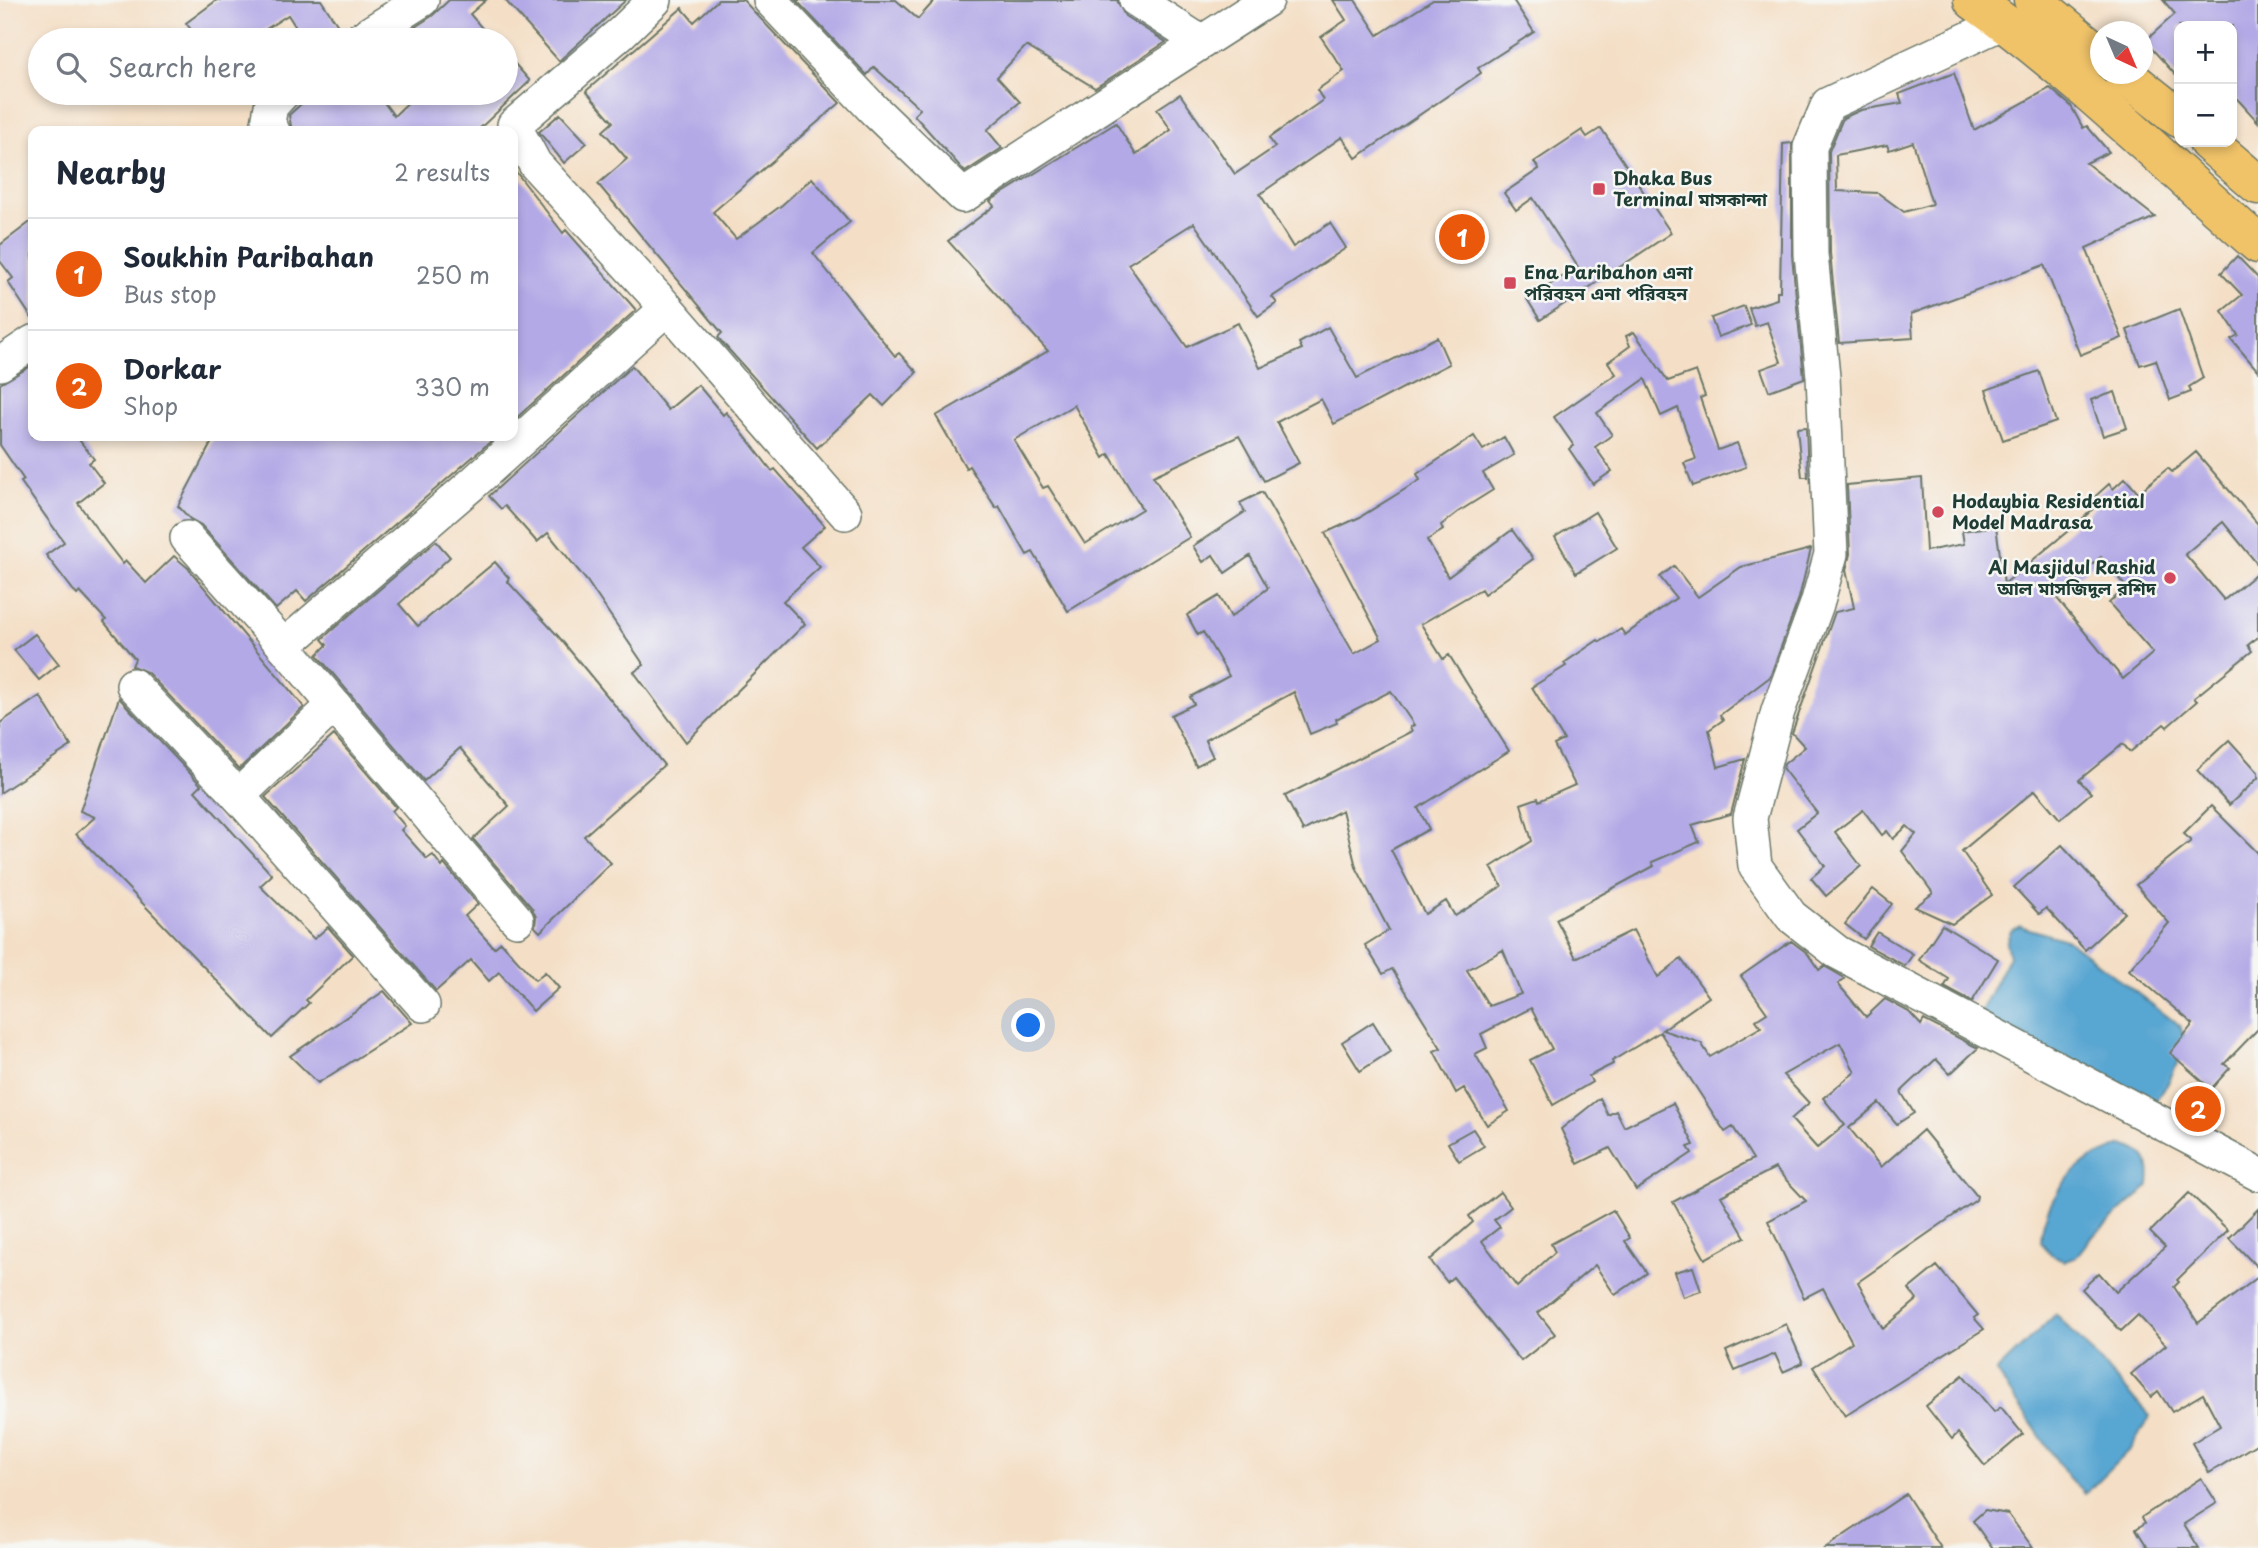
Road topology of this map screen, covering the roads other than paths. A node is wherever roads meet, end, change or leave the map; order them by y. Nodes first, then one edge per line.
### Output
1 (422, 0) edge
2 (654, 0) edge
3 (770, 0) edge
4 (1136, 0) edge
5 (1267, 0) edge
6 (2025, 7) edge
7 (378, 28) edge
8 (1201, 42) junction
9 (2090, 48) edge
10 (2136, 84) edge
11 (272, 105) edge
12 (2174, 114) edge
13 (270, 126) edge
14 (515, 126) edge
15 (518, 132) edge
16 (2214, 147) edge
17 (2258, 185) edge
18 (2258, 244) edge
19 (667, 308) junction
20 (28, 345) edge
21 (0, 363) edge
22 (845, 513) dead end
23 (187, 538) dead end
24 (284, 646) junction
25 (133, 685) dead end
26 (334, 705) junction
27 (237, 796) junction
28 (517, 920) dead end
29 (422, 1005) dead end
30 (2258, 1174) edge

1 - 7 street
2 - 14 street
3 - 8 street
4 - 8 street
5 - 8 street
6 - 9 main road
6 - 18 main road
6 - 30 street
10 - 12 main road
11 - 13 street
15 - 19 street
16 - 17 main road
19 - 22 street
19 - 24 street
20 - 21 street
23 - 24 street
24 - 26 street
25 - 27 street
26 - 27 street
26 - 28 street
27 - 29 street

